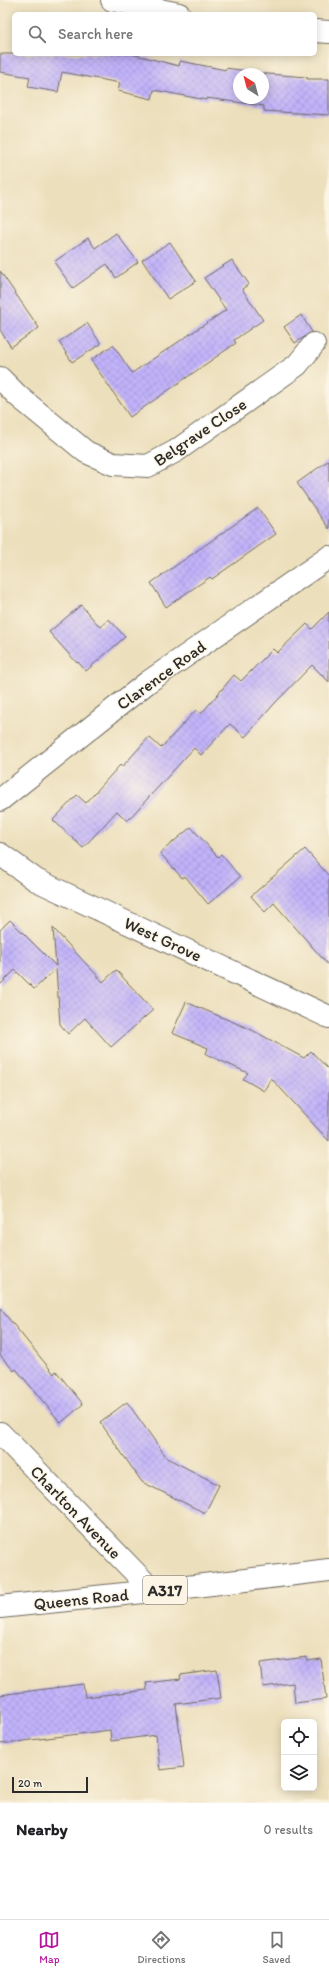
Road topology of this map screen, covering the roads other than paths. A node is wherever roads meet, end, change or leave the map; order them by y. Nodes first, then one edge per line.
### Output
1 (112, 0) edge
2 (169, 12) edge
3 (317, 32) edge
4 (329, 32) edge
5 (314, 344) dead end
6 (0, 378) edge
7 (329, 557) edge
8 (0, 800) edge
9 (0, 854) edge
10 (329, 1017) edge
11 (0, 1432) edge
12 (329, 1570) edge
13 (153, 1591) junction
14 (0, 1607) edge

1 - 2 street
3 - 4 street
5 - 6 street, Belgrave Close
7 - 8 street, Clarence Road
9 - 10 street, West Grove
11 - 13 street, Charlton Avenue
12 - 13 street, Queens Road / A317
13 - 14 street, Queens Road / A317

